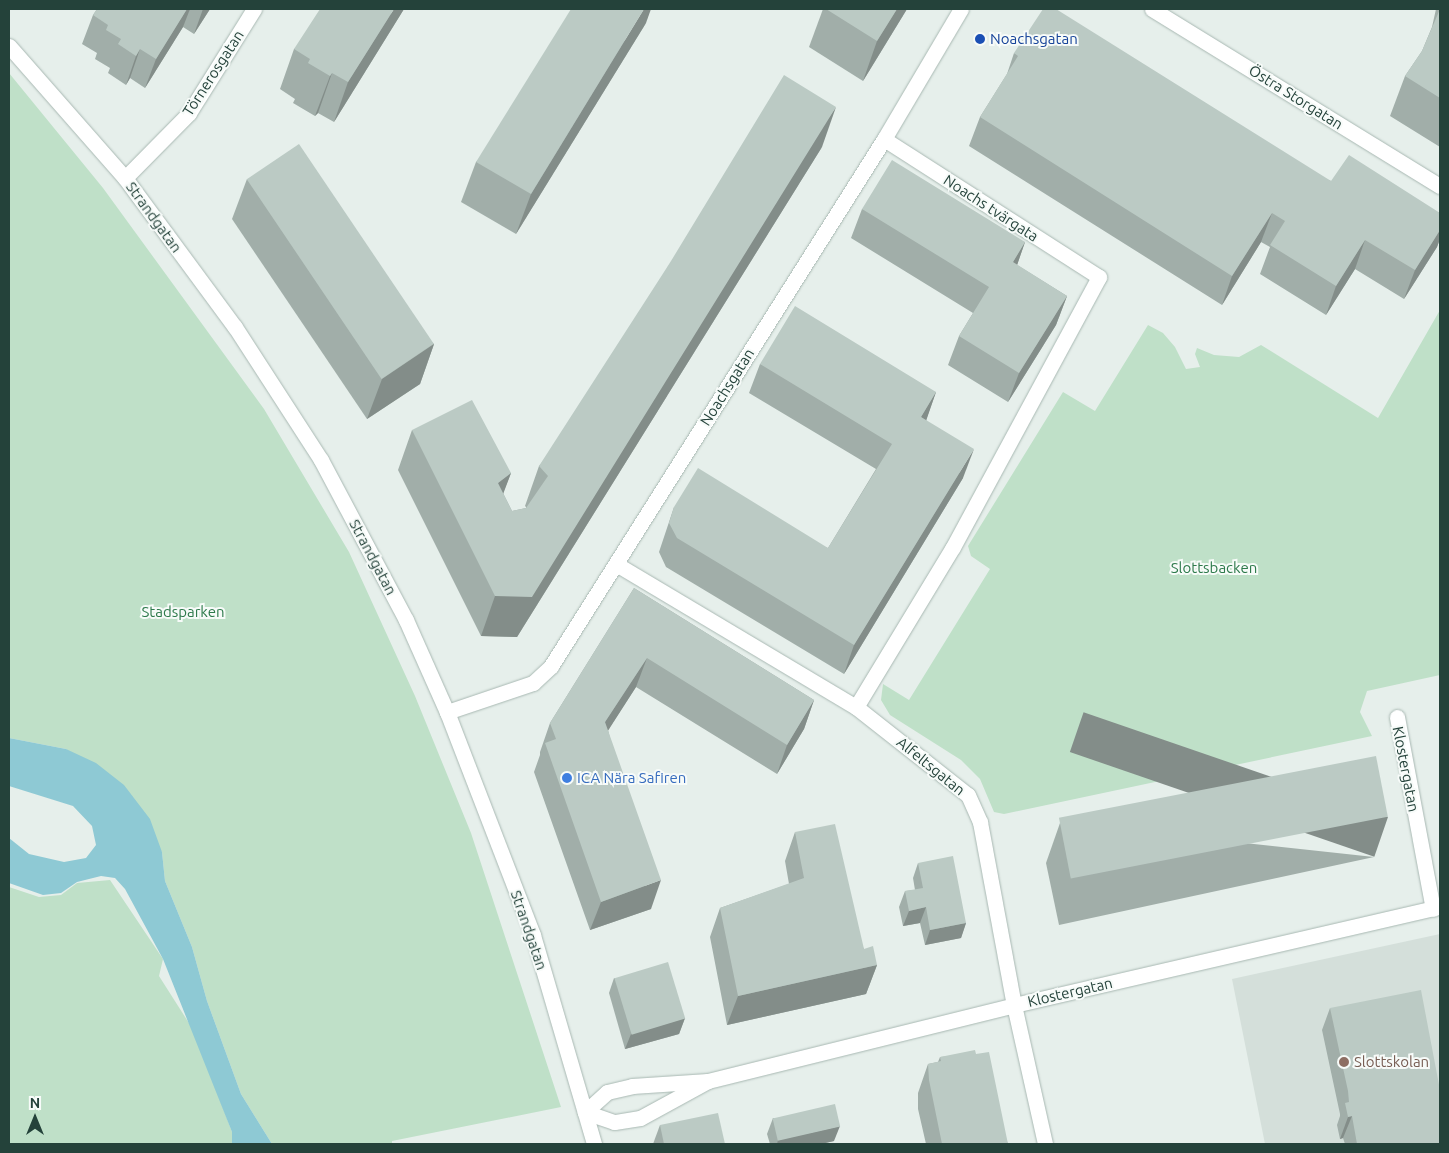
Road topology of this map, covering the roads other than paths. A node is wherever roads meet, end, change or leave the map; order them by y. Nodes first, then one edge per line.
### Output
1 (254, 9) edge
2 (961, 9) edge
3 (1152, 9) edge
4 (9, 46) edge
5 (884, 139) junction
6 (125, 178) junction
7 (1440, 186) edge
8 (616, 564) junction
9 (856, 707) junction
10 (447, 712) junction
11 (1397, 717) dead end
12 (1436, 908) edge
13 (1014, 1005) junction
14 (708, 1080) junction
15 (585, 1112) junction
16 (594, 1144) edge
17 (1045, 1144) edge

1 - 6 street, Törnerosgatan
2 - 5 street, Noachsgatan
3 - 7 street, Östra Storgatan
4 - 6 street, Strandgatan
5 - 8 street, Noachsgatan
5 - 9 street, Noachs tvärgata
6 - 10 street, Strandgatan
8 - 9 street, Alfeltsgatan
8 - 10 street, Noachsgatan
9 - 13 street, Alfeltsgatan
10 - 15 street, Strandgatan
11 - 12 street, Klostergatan
12 - 13 street, Klostergatan
13 - 14 street, Klostergatan
13 - 17 street, Alfeltsgatan
14 - 15 street, Klostergatan
14 - 15 street, Klostergatan
15 - 16 street, Strandgatan

